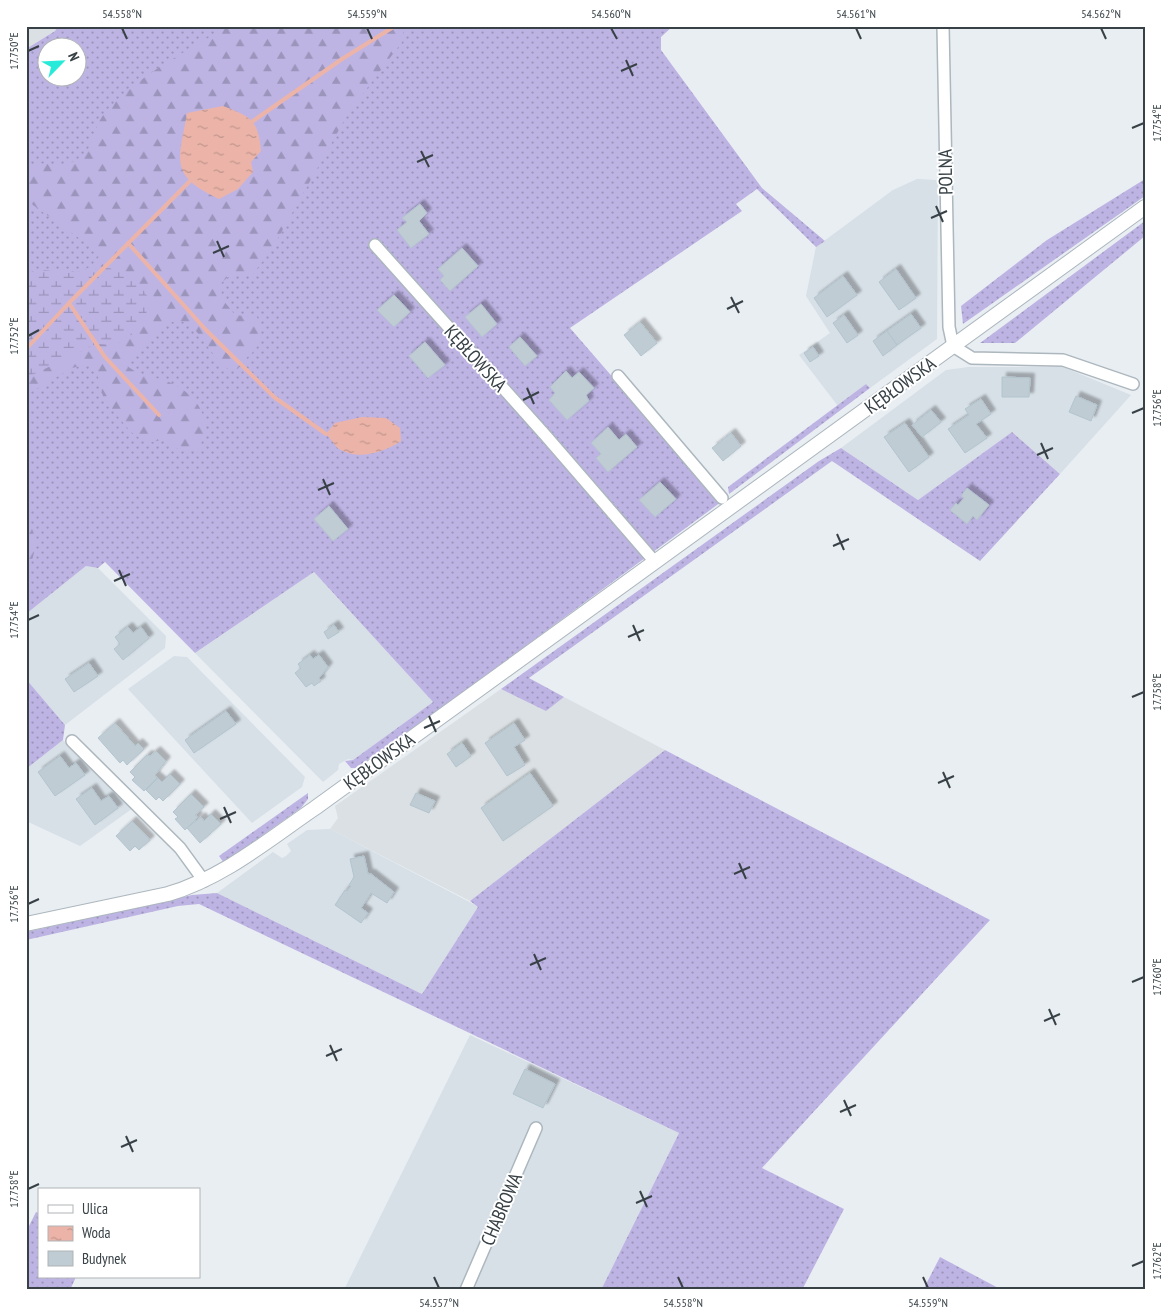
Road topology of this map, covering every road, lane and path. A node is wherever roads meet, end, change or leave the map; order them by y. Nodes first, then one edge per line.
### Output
1 (943, 26) edge
2 (1145, 207) edge
3 (375, 245) dead end
4 (953, 346) junction
5 (618, 376) dead end
6 (1133, 384) dead end
7 (722, 498) dead end
8 (655, 562) junction
9 (72, 741) dead end
10 (204, 881) junction
11 (26, 924) edge
12 (536, 1128) dead end
13 (466, 1290) edge

1 - 4 street, POLNA
2 - 4 street, KĘBŁOWSKA
3 - 8 street, KĘBŁOWSKA
4 - 6 street
4 - 8 street, KĘBŁOWSKA
5 - 7 street
8 - 10 street, KĘBŁOWSKA
9 - 10 street
10 - 11 street, KĘBŁOWSKA
12 - 13 street, CHABROWA

